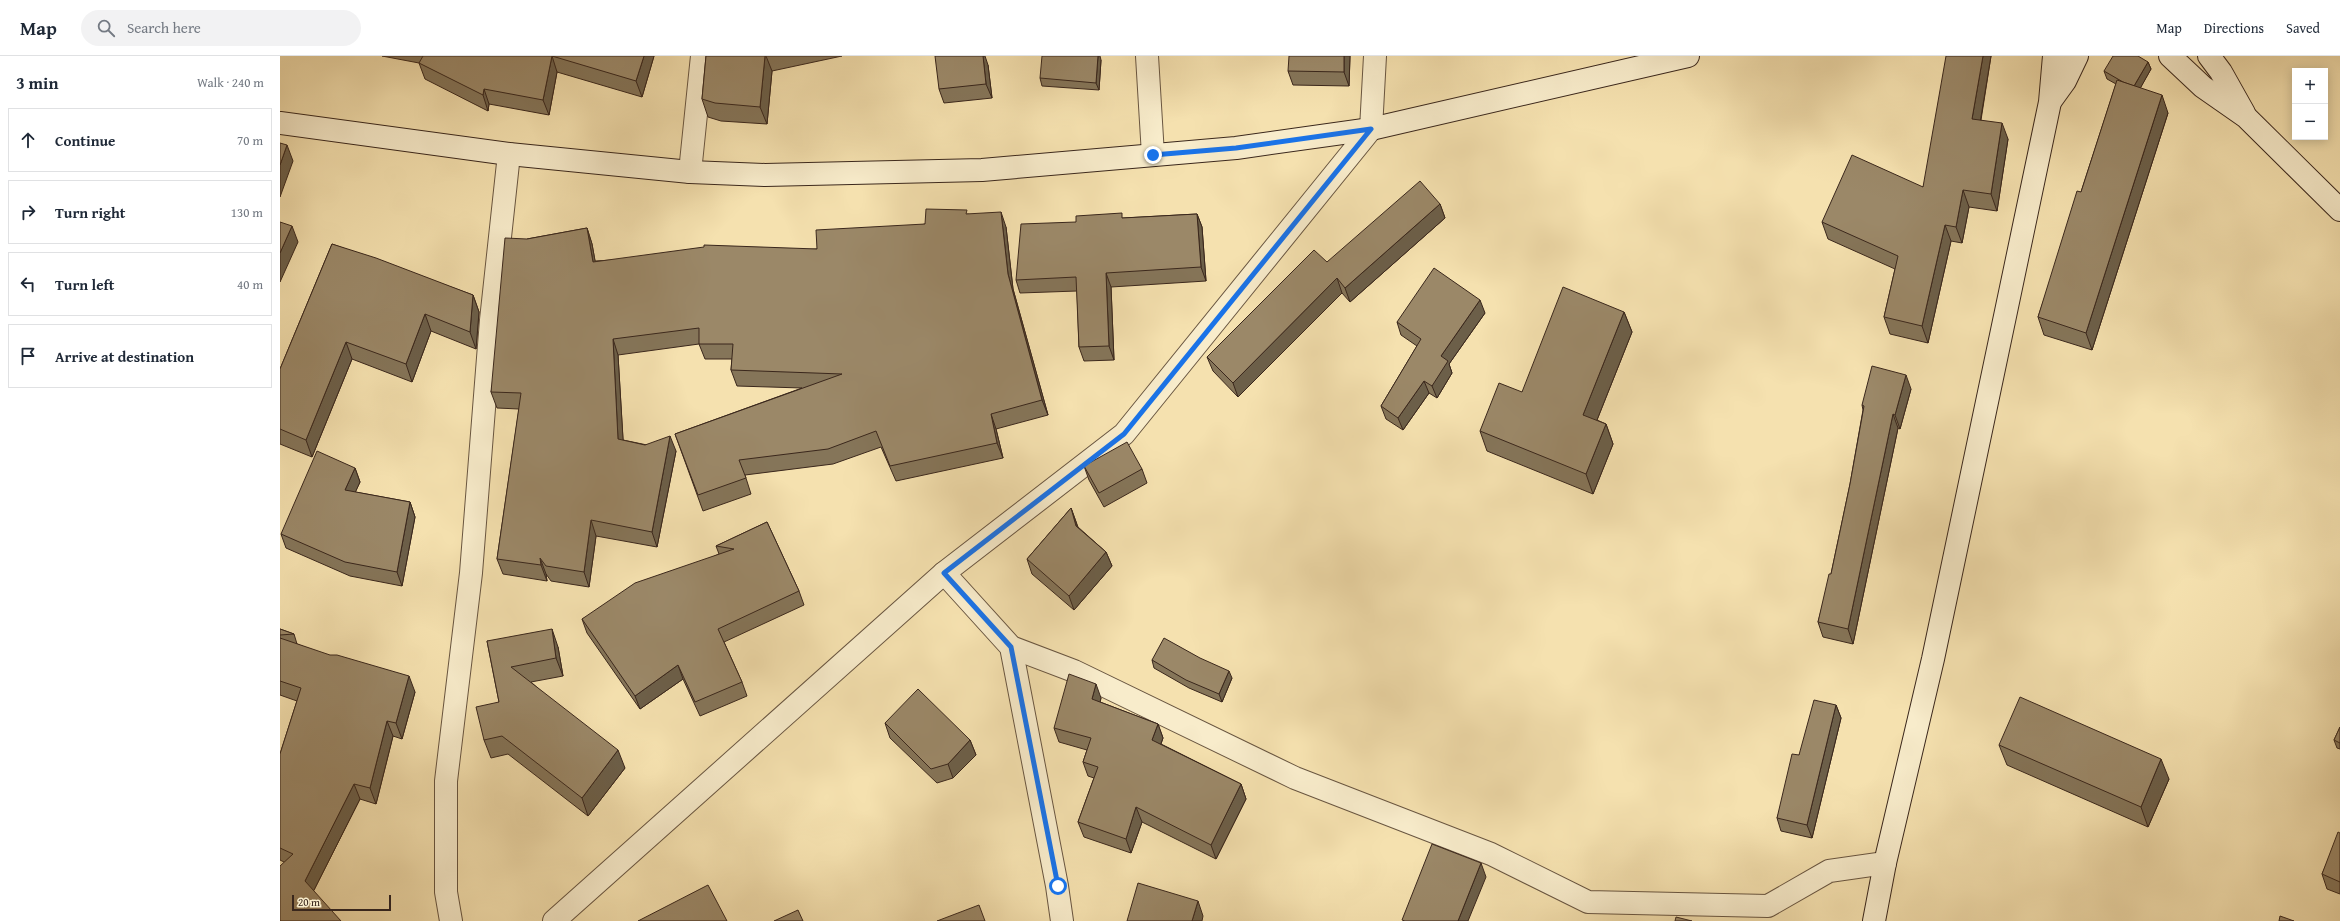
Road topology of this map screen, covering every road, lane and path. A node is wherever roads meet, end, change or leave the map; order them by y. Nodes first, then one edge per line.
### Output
1 (702, 56) edge
2 (1147, 56) edge
3 (1375, 56) edge
4 (1688, 56) edge
5 (2054, 56) edge
6 (2077, 56) edge
7 (2170, 56) edge
8 (2209, 56) edge
9 (2050, 102) junction
10 (2246, 117) junction
11 (280, 123) edge
12 (1371, 129) junction
13 (509, 154) junction
14 (1153, 155) junction
15 (690, 172) junction
16 (2340, 210) edge
17 (944, 573) junction
18 (1011, 647) junction
19 (1885, 863) junction
20 (451, 921) edge
21 (554, 921) edge
22 (1062, 921) edge
23 (1874, 921) edge

1 - 15 street
2 - 14 street
3 - 12 street
4 - 12 street
5 - 9 street
6 - 9 street
7 - 10 street
8 - 10 street
9 - 19 street
10 - 16 street
11 - 13 street
12 - 14 street
12 - 17 street
13 - 15 street
13 - 20 street
14 - 15 street
17 - 18 street
17 - 21 street
18 - 19 street
18 - 22 street
19 - 23 street

